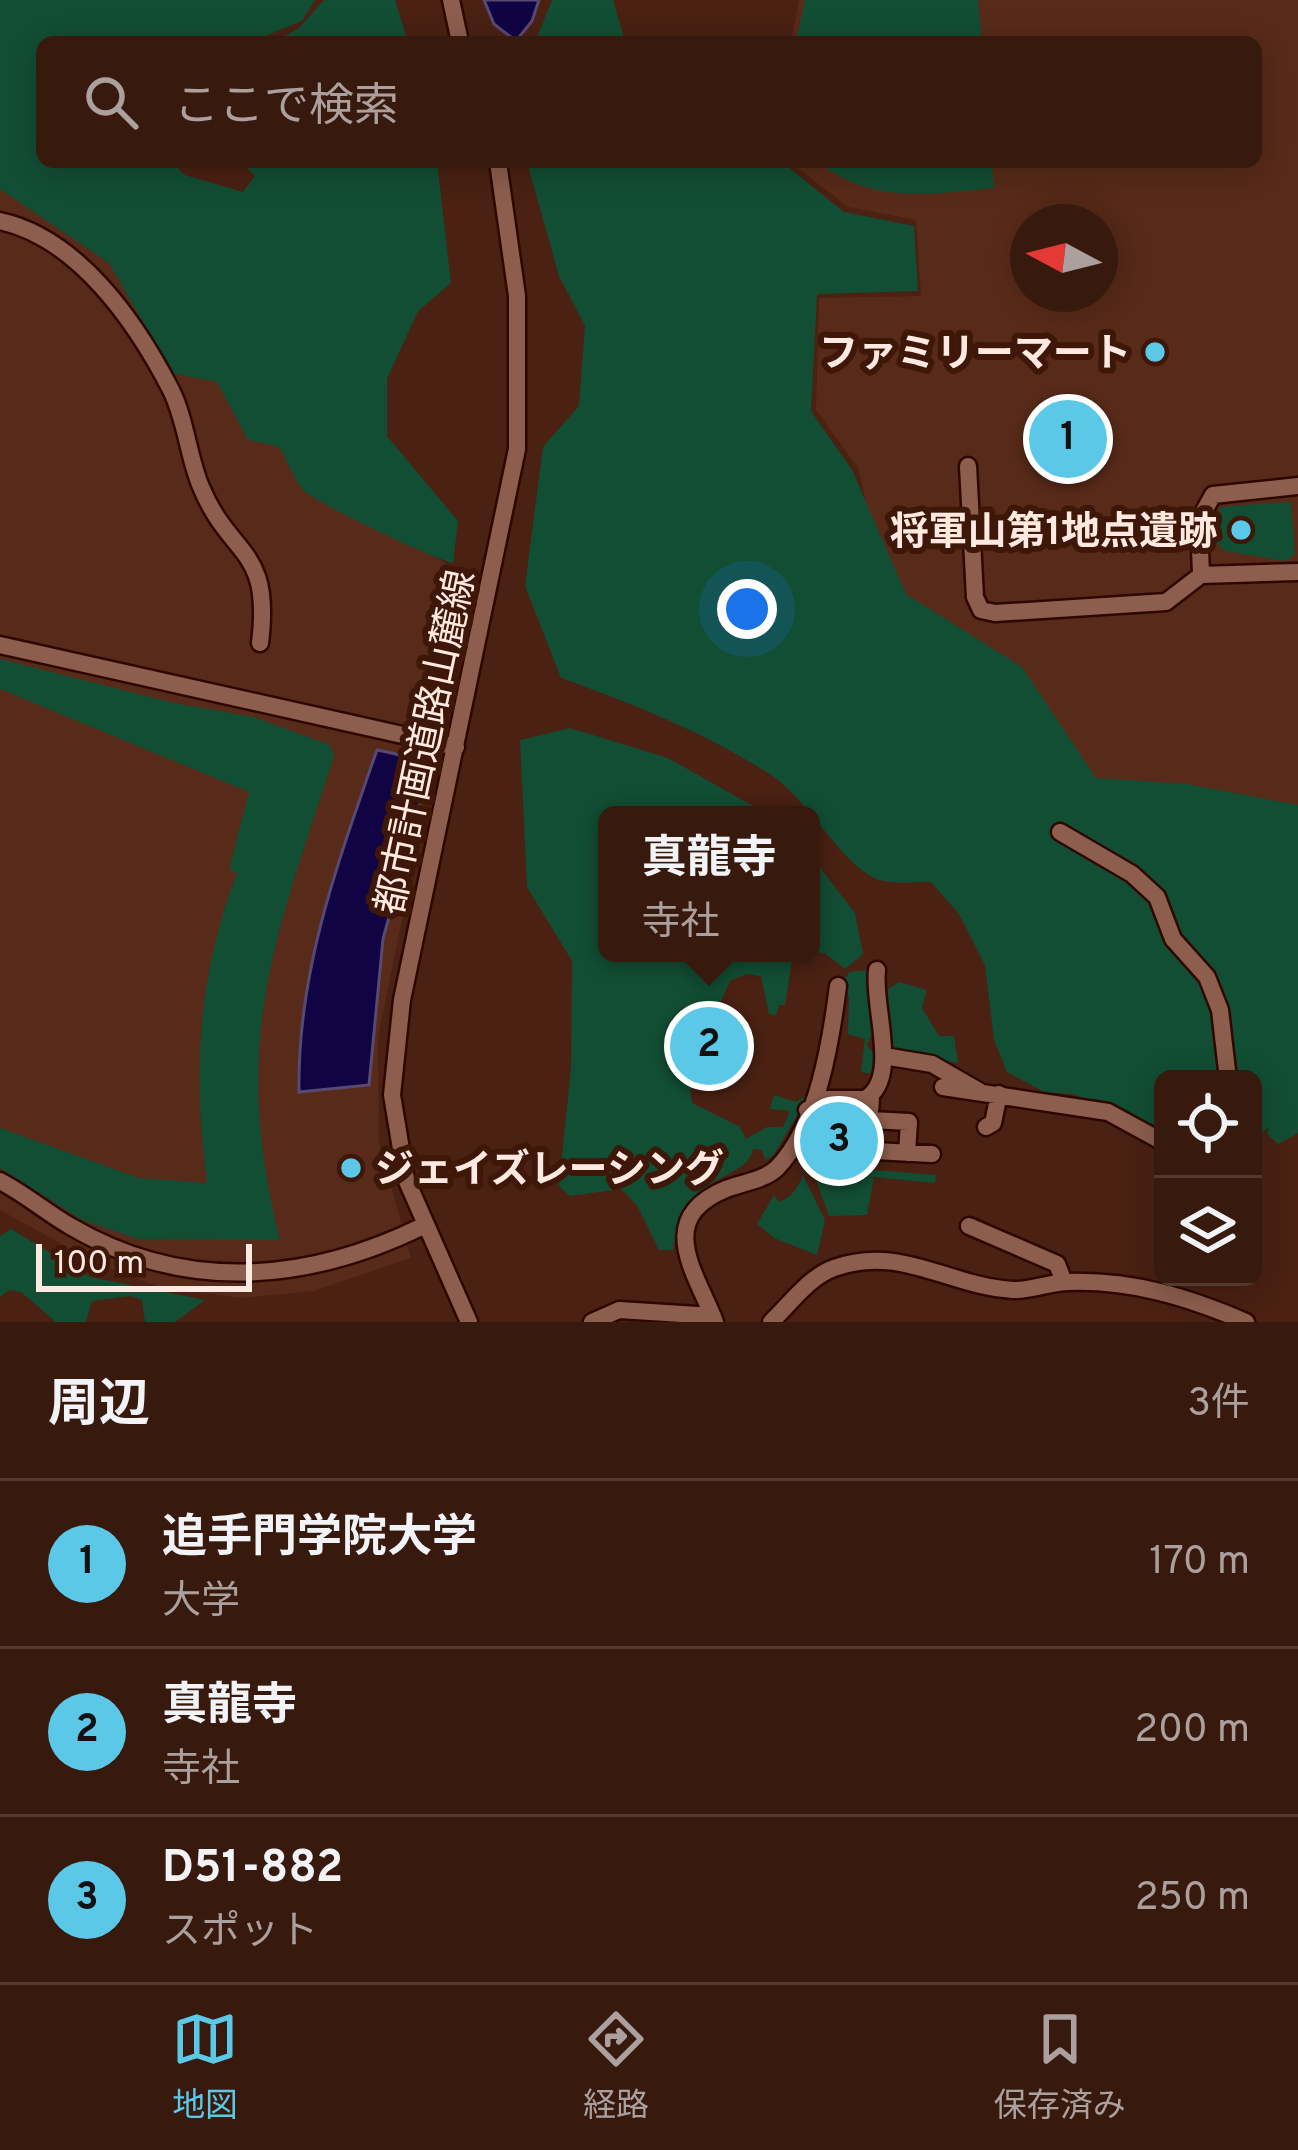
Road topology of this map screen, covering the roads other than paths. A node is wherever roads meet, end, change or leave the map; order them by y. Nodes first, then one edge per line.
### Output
1 (451, 0) edge
2 (459, 36) edge
3 (498, 168) edge
4 (0, 220) edge
5 (968, 466) dead end
6 (1298, 486) edge
7 (1298, 572) edge
8 (1201, 575) junction
9 (260, 643) dead end
10 (0, 645) edge
11 (456, 747) junction
12 (1060, 832) dead end
13 (877, 970) dead end
14 (838, 986) dead end
15 (884, 1056) junction
16 (1227, 1070) edge
17 (943, 1087) dead end
18 (980, 1092) junction
19 (999, 1094) junction
20 (871, 1096) junction
21 (807, 1111) junction
22 (871, 1120) junction
23 (986, 1127) dead end
24 (1154, 1134) edge
25 (855, 1150) junction
26 (907, 1153) junction
27 (932, 1154) dead end
28 (821, 1164) dead end
29 (0, 1181) edge
30 (423, 1226) junction
31 (969, 1226) dead end
32 (1064, 1282) junction
33 (1154, 1284) edge
34 (1182, 1286) edge
35 (1212, 1315) edge
36 (714, 1319) edge
37 (469, 1322) edge
38 (592, 1322) edge
39 (771, 1322) edge
40 (1246, 1322) edge

1 - 2 street
3 - 11 street, 都市計画道路山麓線
4 - 9 street
5 - 8 street
6 - 8 street
7 - 8 street
10 - 11 street
11 - 30 street, 都市計画道路山麓線
12 - 16 street
13 - 15 street
14 - 21 street
15 - 18 street
15 - 20 street
17 - 18 street
18 - 19 street
19 - 23 street
19 - 24 street
20 - 21 street
20 - 22 street
21 - 36 street
22 - 25 street
22 - 26 street
25 - 26 street
25 - 28 street
26 - 27 street
29 - 30 street
30 - 37 street, 都市計画道路山麓線
31 - 32 street
32 - 33 street
32 - 39 street
34 - 35 street
35 - 40 street
36 - 38 street

